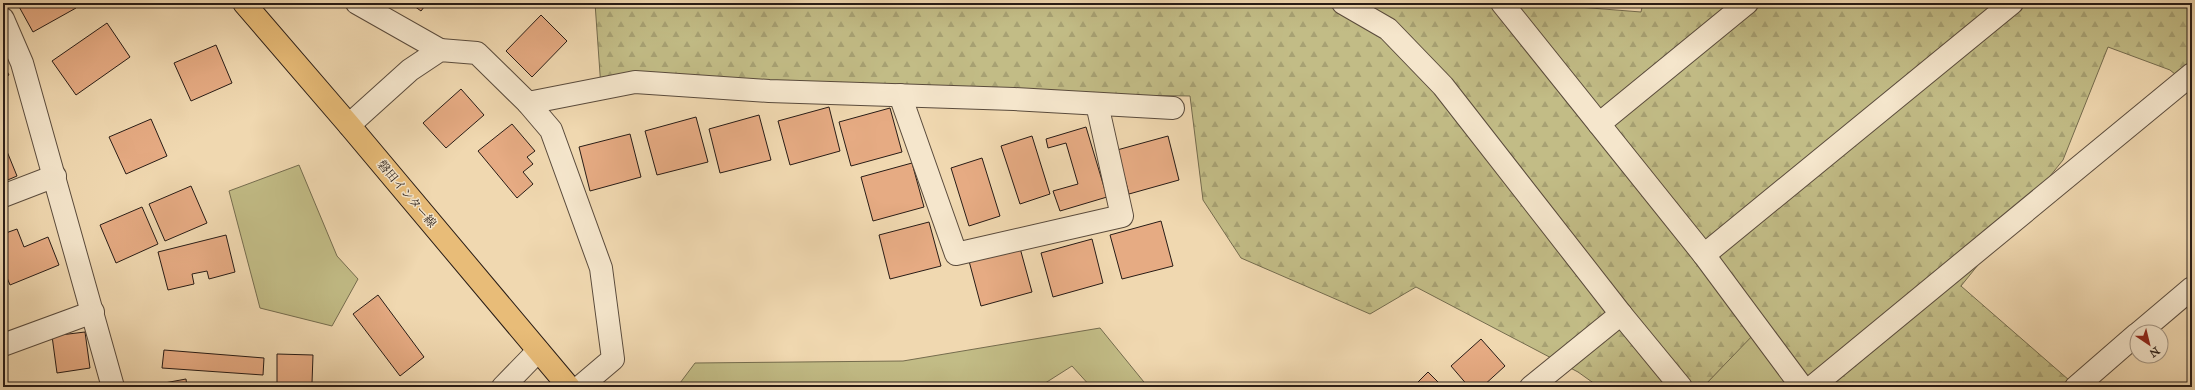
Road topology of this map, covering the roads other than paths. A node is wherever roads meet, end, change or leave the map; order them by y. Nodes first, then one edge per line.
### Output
1 (244, 3) edge
2 (357, 3) edge
3 (1343, 3) edge
4 (1502, 3) edge
5 (1747, 3) edge
6 (2012, 3) edge
7 (3, 19) edge
8 (440, 50) junction
9 (2192, 74) edge
10 (900, 95) junction
11 (528, 104) junction
12 (1097, 104) junction
13 (1173, 108) dead end
14 (1599, 124) junction
15 (349, 125) junction
16 (55, 176) junction
17 (3, 196) edge
18 (1704, 255) junction
19 (2192, 288) edge
20 (93, 312) junction
21 (1621, 314) junction
22 (2149, 324) edge
23 (2129, 341) edge
24 (3, 345) edge
25 (538, 351) junction
26 (113, 387) edge
27 (503, 387) edge
28 (569, 387) edge
29 (580, 387) edge
30 (1531, 387) edge
31 (1681, 387) edge
32 (1802, 387) edge
33 (1812, 387) edge
34 (2076, 387) edge

1 - 15 main road, 磐田インター線
2 - 8 street
3 - 21 street
4 - 14 street
5 - 14 street
6 - 18 street
7 - 16 street
8 - 11 street
8 - 15 street
9 - 33 street
10 - 11 street
10 - 12 street
10 - 12 street
11 - 29 street
12 - 13 street
14 - 18 street
15 - 25 main road, 磐田インター線
16 - 17 street
16 - 20 street
18 - 32 street
19 - 22 street
20 - 24 street
20 - 26 street
21 - 30 street
21 - 31 street
23 - 34 street
25 - 27 street
25 - 28 main road, 磐田インター線

